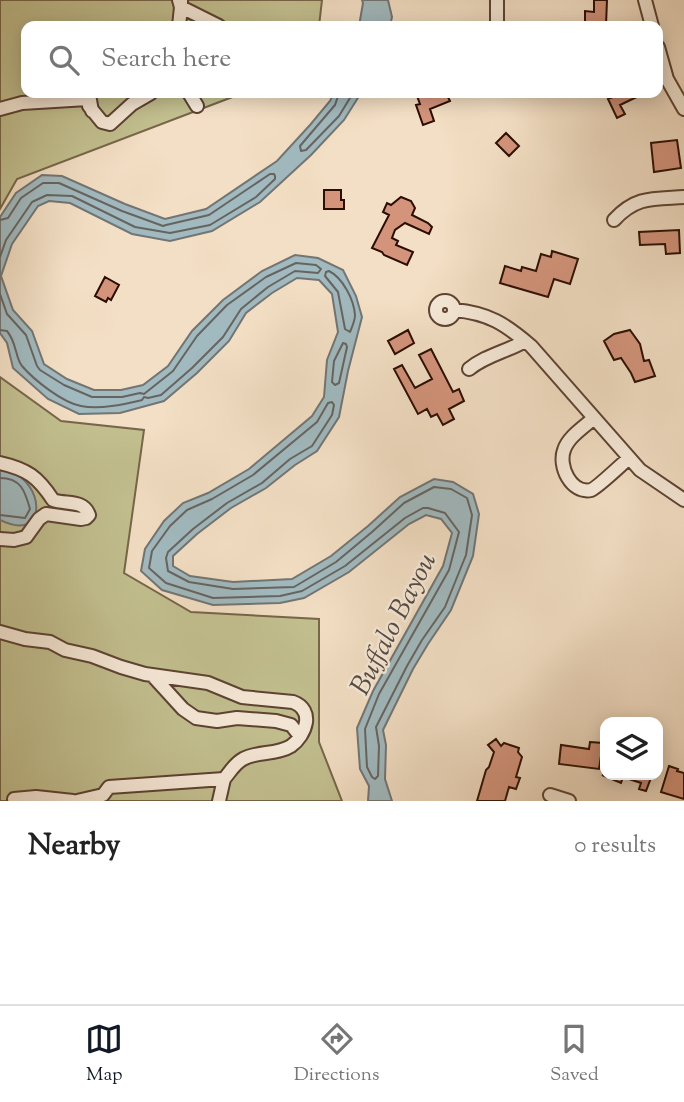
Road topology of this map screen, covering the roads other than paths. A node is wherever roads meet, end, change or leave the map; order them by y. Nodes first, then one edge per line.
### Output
1 (497, 0) edge
2 (645, 0) edge
3 (180, 2) edge
4 (180, 21) edge
5 (208, 21) edge
6 (497, 21) edge
7 (651, 21) edge
8 (663, 65) edge
9 (143, 98) edge
10 (192, 98) edge
11 (1, 106) edge
12 (198, 106) dead end
13 (684, 109) edge
14 (684, 197) edge
15 (614, 220) dead end
16 (454, 310) dead end
17 (525, 341) junction
18 (469, 369) dead end
19 (594, 418) junction
20 (629, 458) junction
21 (0, 463) edge
22 (684, 500) edge
23 (0, 539) edge
24 (0, 632) edge
25 (152, 675) junction
26 (300, 736) junction
27 (224, 779) junction
28 (550, 795) dead end
29 (13, 798) edge
30 (75, 801) edge
31 (219, 801) edge
32 (569, 801) edge

1 - 6 street
2 - 7 street
3 - 4 street
3 - 5 street
8 - 13 street
9 - 11 street
10 - 12 street
14 - 15 street
16 - 17 street
17 - 18 street
17 - 19 street
19 - 20 street
19 - 20 street
20 - 22 street
21 - 23 street
24 - 25 street
25 - 26 street
25 - 26 street
26 - 27 street
27 - 30 street
27 - 31 street
28 - 32 street
29 - 30 street

